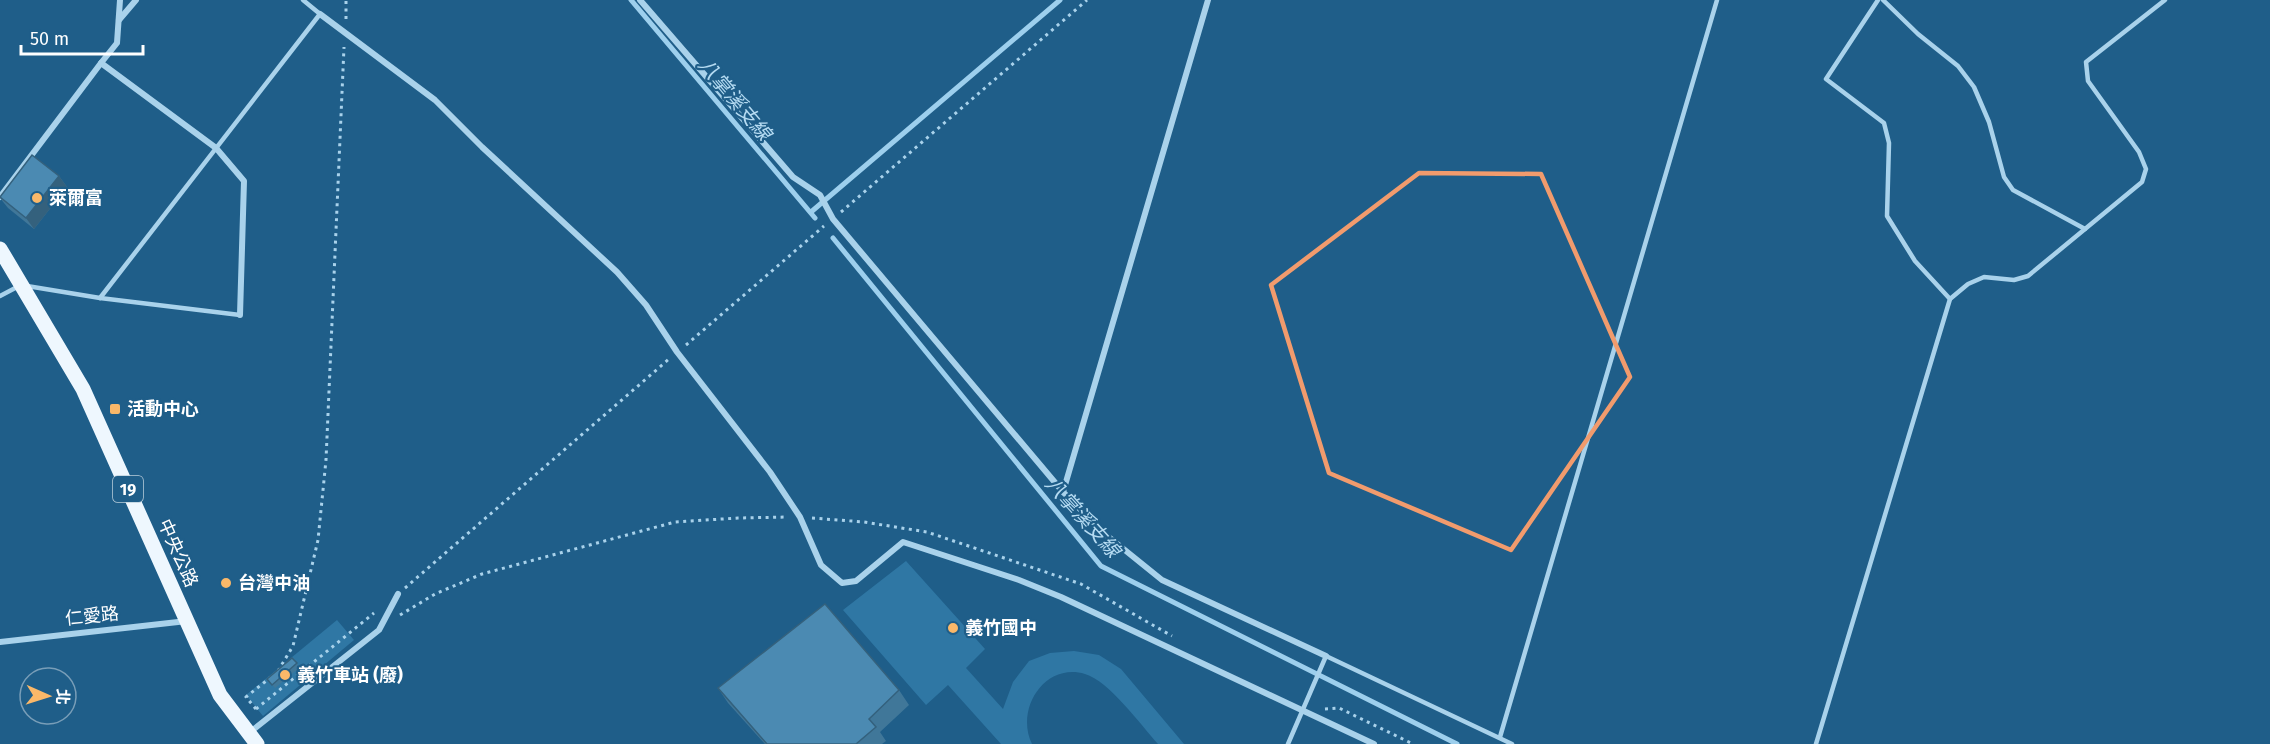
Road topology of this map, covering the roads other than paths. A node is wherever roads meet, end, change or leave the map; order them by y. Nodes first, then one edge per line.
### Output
1 (120, 0) edge
2 (136, 0) edge
3 (303, 0) edge
4 (640, 0) edge
5 (1208, 0) edge
6 (1718, 0) edge
7 (1878, 0) edge
8 (1882, 0) edge
9 (2165, 0) edge
10 (320, 14) junction
11 (119, 20) junction
12 (101, 63) junction
13 (216, 148) junction
14 (0, 197) edge
15 (2085, 229) junction
16 (0, 249) edge
17 (21, 285) junction
18 (0, 296) edge
19 (100, 298) junction
20 (1950, 298) junction
21 (240, 315) joint
22 (1063, 492) junction
23 (398, 594) road end
24 (187, 621) junction
25 (0, 642) edge
26 (1326, 656) junction
27 (1304, 710) junction
28 (1500, 737) junction
29 (252, 739) edge
30 (1288, 744) edge
31 (1374, 744) edge
32 (1512, 744) edge
33 (1816, 744) edge

1 - 11 street
2 - 11 street
3 - 10 lane
4 - 22 street
5 - 22 street
6 - 28 lane
7 - 20 lane
8 - 15 lane
9 - 15 lane
10 - 13 lane
10 - 27 street
11 - 12 street
12 - 13 street
12 - 14 street
13 - 19 lane
13 - 21 street
15 - 20 lane
16 - 17 main road, 中央公路 / 19
17 - 18 lane
17 - 19 lane
17 - 24 main road, 中央公路 / 19
19 - 21 lane
20 - 33 lane
22 - 26 street
23 - 29 street
24 - 25 street, 仁愛路
24 - 29 main road, 中央公路 / 19
26 - 27 lane
26 - 28 lane
27 - 30 lane
27 - 31 street
28 - 32 lane

